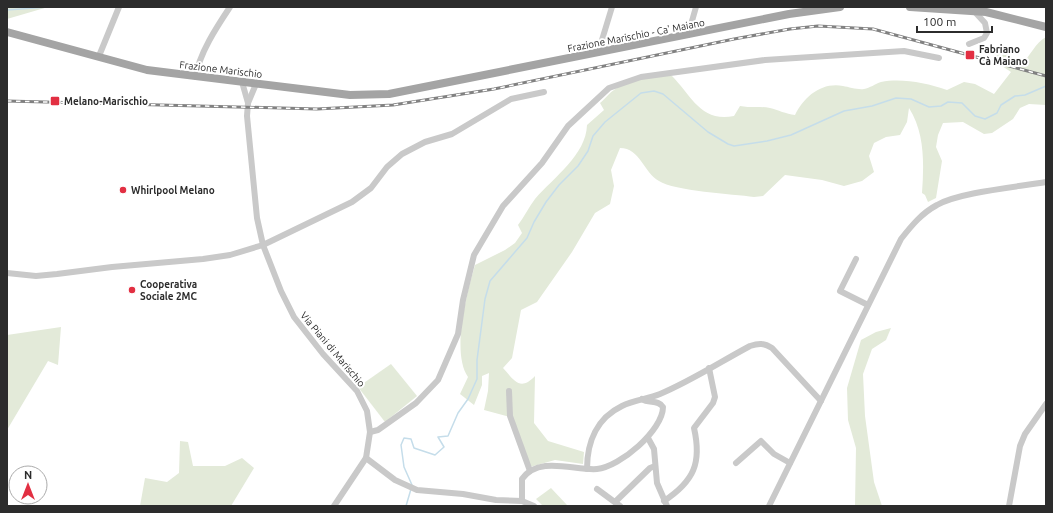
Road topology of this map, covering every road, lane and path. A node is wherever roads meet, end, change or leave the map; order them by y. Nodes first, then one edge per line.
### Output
1 (119, 7) edge
2 (230, 7) edge
3 (612, 7) edge
4 (696, 7) edge
5 (840, 7) edge
6 (910, 7) edge
7 (963, 8) edge
8 (974, 11) junction
9 (1046, 27) edge
10 (7, 32) edge
11 (688, 35) junction
12 (969, 44) dead end
13 (598, 53) junction
14 (99, 56) junction
15 (939, 58) dead end
16 (196, 77) junction
17 (242, 82) junction
18 (256, 84) junction
19 (436, 85) joint
20 (544, 92) dead end
21 (248, 102) junction
22 (1046, 182) edge
23 (263, 245) junction
24 (856, 259) dead end
25 (7, 273) edge
26 (868, 305) junction
27 (709, 368) junction
28 (509, 391) dead end
29 (642, 399) junction
30 (821, 401) junction
31 (1046, 404) edge
32 (370, 432) junction
33 (648, 438) junction
34 (366, 458) junction
35 (736, 463) dead end
36 (790, 463) junction
37 (655, 466) junction
38 (587, 469) junction
39 (530, 471) junction
40 (597, 489) dead end
41 (522, 501) junction
42 (666, 503) edge
43 (617, 504) edge
44 (334, 506) edge
45 (534, 506) edge
46 (769, 506) edge
47 (1009, 506) edge

1 - 14 street
2 - 16 street
3 - 13 street
4 - 11 street
5 - 11 main road, Frazione Marischio - Ca' Maiano
6 - 7 main road
7 - 8 main road
8 - 9 main road
8 - 12 street
10 - 14 main road, Frazione Marischio
11 - 13 main road, Frazione Marischio - Ca' Maiano
13 - 19 main road, Frazione Marischio - Ca' Maiano
14 - 16 main road, Frazione Marischio
15 - 32 street
16 - 17 main road, Frazione Marischio
17 - 18 main road, Frazione Marischio
17 - 21 street
18 - 19 main road, Frazione Marischio
18 - 21 street
20 - 23 street
21 - 23 street, Via Piani di Marischio
22 - 26 street
23 - 25 street
23 - 32 street, Via Piani di Marischio
24 - 26 street
26 - 30 street
27 - 29 street
27 - 30 street
27 - 42 street
28 - 39 street
29 - 33 street
29 - 38 street
30 - 36 street
31 - 47 street
32 - 34 street, Via Piani di Marischio
33 - 37 street
33 - 38 street
34 - 41 street
34 - 44 street, Via Piani di Marischio
35 - 36 street
36 - 46 street
37 - 42 street
37 - 43 street
38 - 39 street
39 - 41 street
40 - 43 street
41 - 45 street

